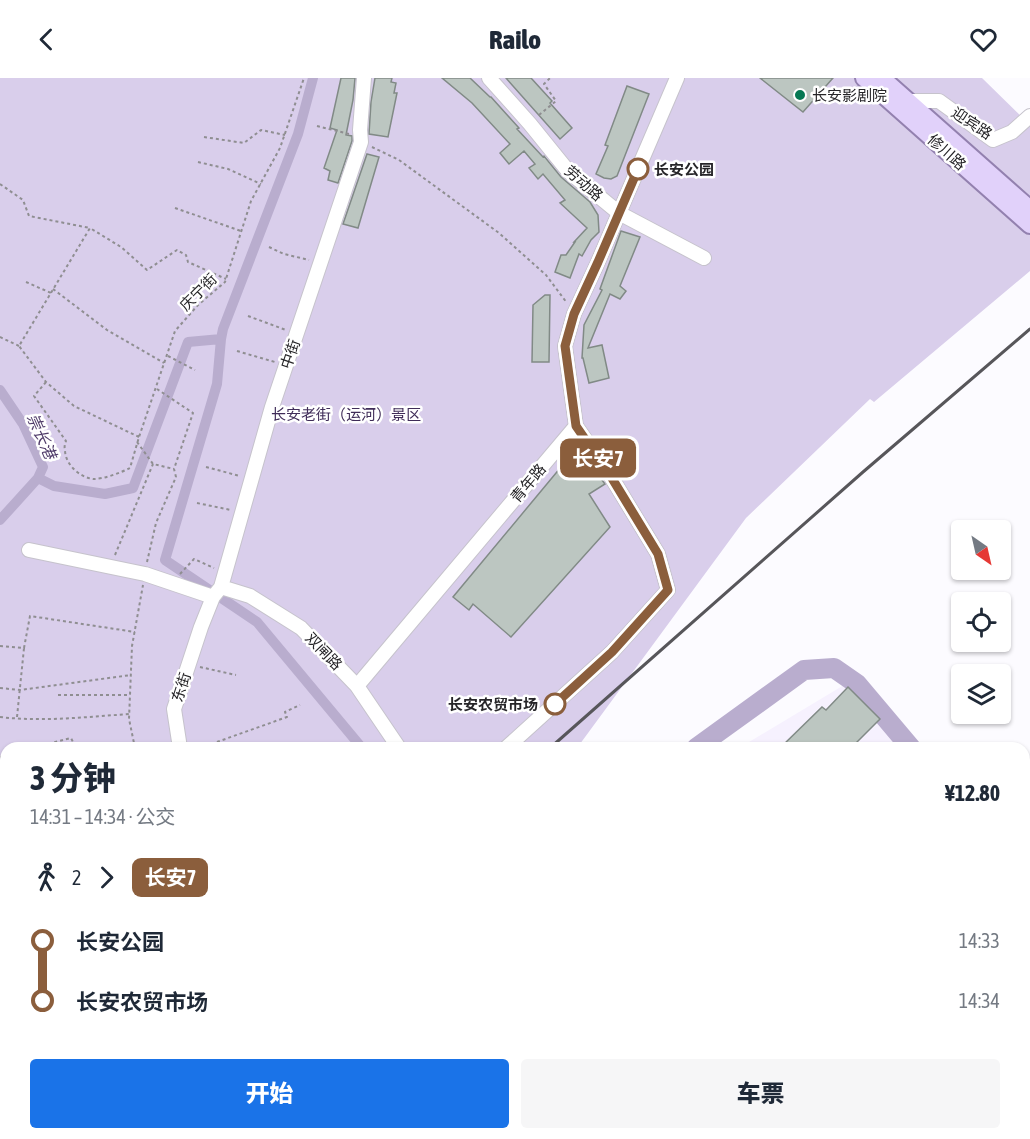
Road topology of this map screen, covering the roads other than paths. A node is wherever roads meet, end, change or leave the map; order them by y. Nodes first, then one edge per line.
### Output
1 (364, 78) edge
2 (489, 78) edge
3 (676, 78) edge
4 (864, 78) edge
5 (882, 78) edge
6 (908, 101) junction
7 (1030, 116) edge
8 (1030, 208) edge
9 (619, 213) junction
10 (1030, 225) edge
11 (704, 258) dead end
12 (576, 426) junction
13 (29, 550) dead end
14 (217, 592) junction
15 (201, 627) joint
16 (357, 686) junction
17 (179, 742) edge
18 (395, 742) edge
19 (513, 742) edge

1 - 14 street, 中街
2 - 9 street, 劳动路
3 - 9 street
4 - 10 main road, 修川路
5 - 6 main road, 修川路
6 - 7 street, 迎宾路
6 - 8 main road, 修川路
9 - 11 street, 劳动路
9 - 12 street
12 - 16 street, 青年路
12 - 19 street
13 - 14 street, 双闸路
14 - 15 street, 中街
14 - 16 street, 双闸路
15 - 17 street, 东街
16 - 18 street, 双闸路

